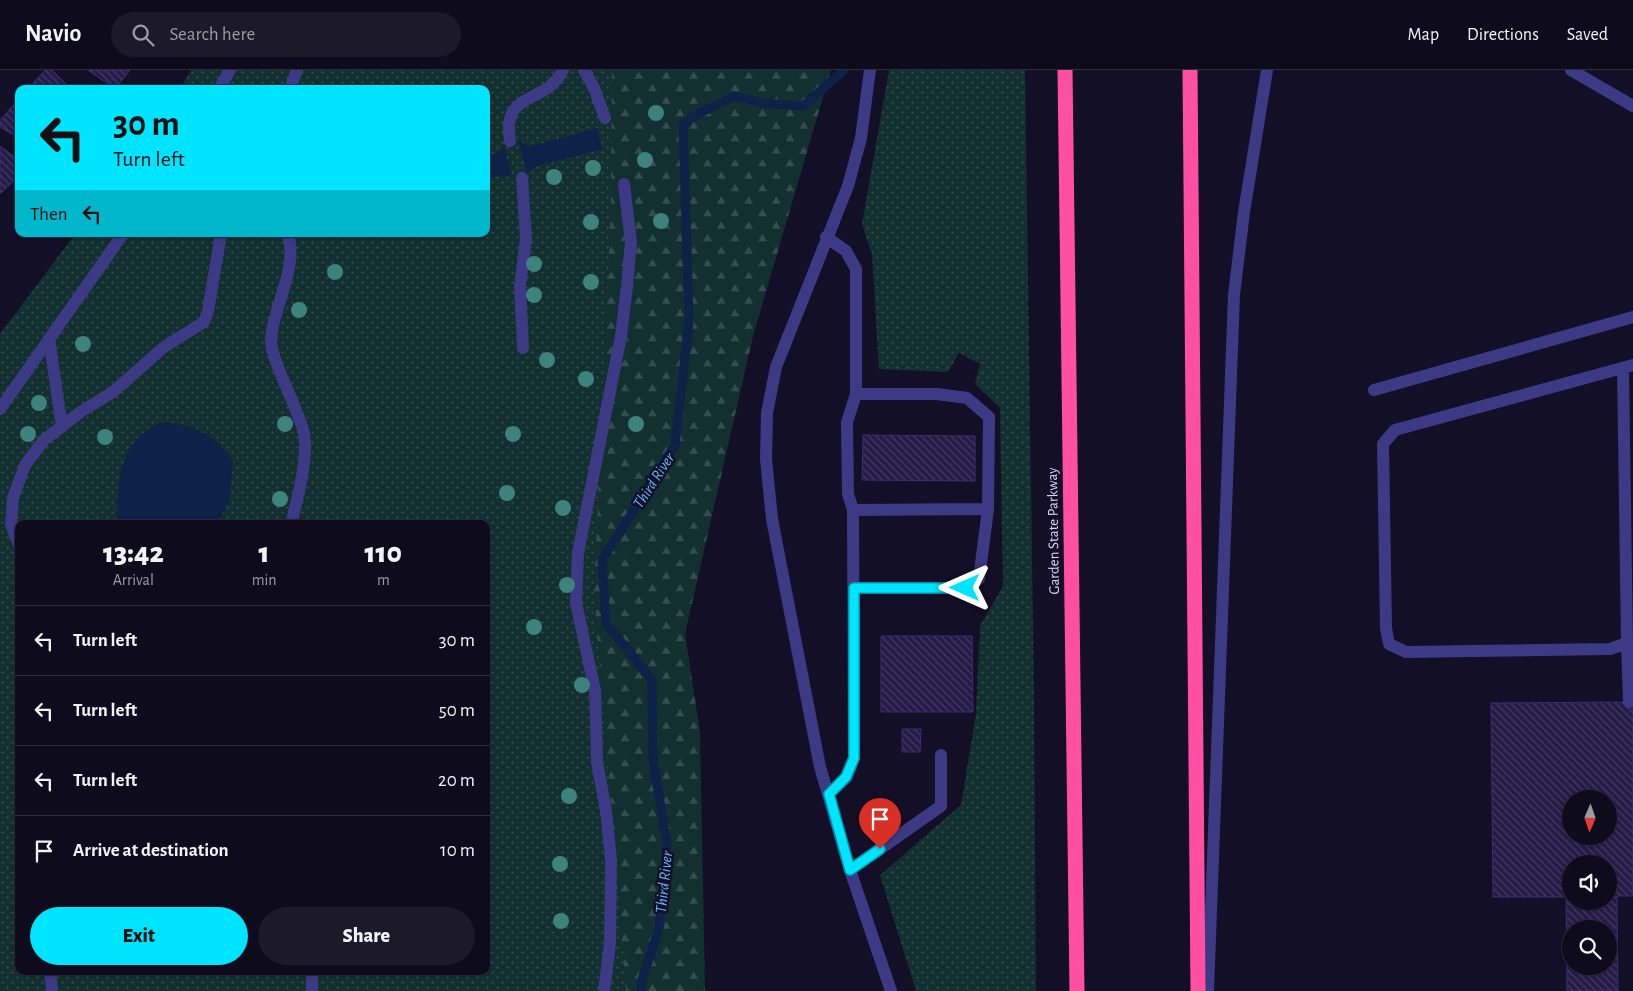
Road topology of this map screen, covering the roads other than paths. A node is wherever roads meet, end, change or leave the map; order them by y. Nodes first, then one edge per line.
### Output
1 (230, 70) edge
2 (297, 70) edge
3 (563, 70) edge
4 (584, 70) edge
5 (870, 70) edge
6 (1065, 70) edge
7 (1190, 70) edge
8 (1267, 70) edge
9 (1571, 70) edge
10 (221, 85) edge
11 (291, 85) edge
12 (1633, 106) edge
13 (605, 118) dead end
14 (510, 141) dead end
15 (522, 178) dead end
16 (624, 184) dead end
17 (121, 237) edge
18 (220, 237) edge
19 (289, 237) edge
20 (826, 237) junction
21 (1633, 317) edge
22 (50, 338) junction
23 (523, 348) dead end
24 (1628, 367) edge
25 (1374, 390) dead end
26 (856, 394) junction
27 (0, 409) edge
28 (62, 427) junction
29 (988, 509) junction
30 (853, 510) junction
31 (292, 520) edge
32 (15, 534) edge
33 (854, 588) junction
34 (1627, 643) junction
35 (1629, 702) dead end
36 (941, 755) dead end
37 (829, 794) junction
38 (850, 870) junction
39 (50, 975) edge
40 (312, 975) edge
41 (52, 991) edge
42 (312, 991) edge
43 (604, 991) edge
44 (891, 991) edge
45 (1077, 991) edge
46 (1198, 991) edge
47 (1208, 991) edge

1 - 10 lane
2 - 11 lane
3 - 14 lane
4 - 13 lane
5 - 20 lane
6 - 45 highway, Garden State Parkway
7 - 46 highway
8 - 47 lane
9 - 12 lane
15 - 23 lane
16 - 43 lane
17 - 22 lane
18 - 28 lane
19 - 31 lane
20 - 26 lane
20 - 37 lane
21 - 25 lane
22 - 27 lane
22 - 28 lane
24 - 34 lane
24 - 34 lane
26 - 29 lane
26 - 30 lane
28 - 32 lane
29 - 30 lane
29 - 33 lane
30 - 33 lane
33 - 37 lane
34 - 35 lane
36 - 38 lane
37 - 38 lane
38 - 44 lane
39 - 41 lane
40 - 42 lane

